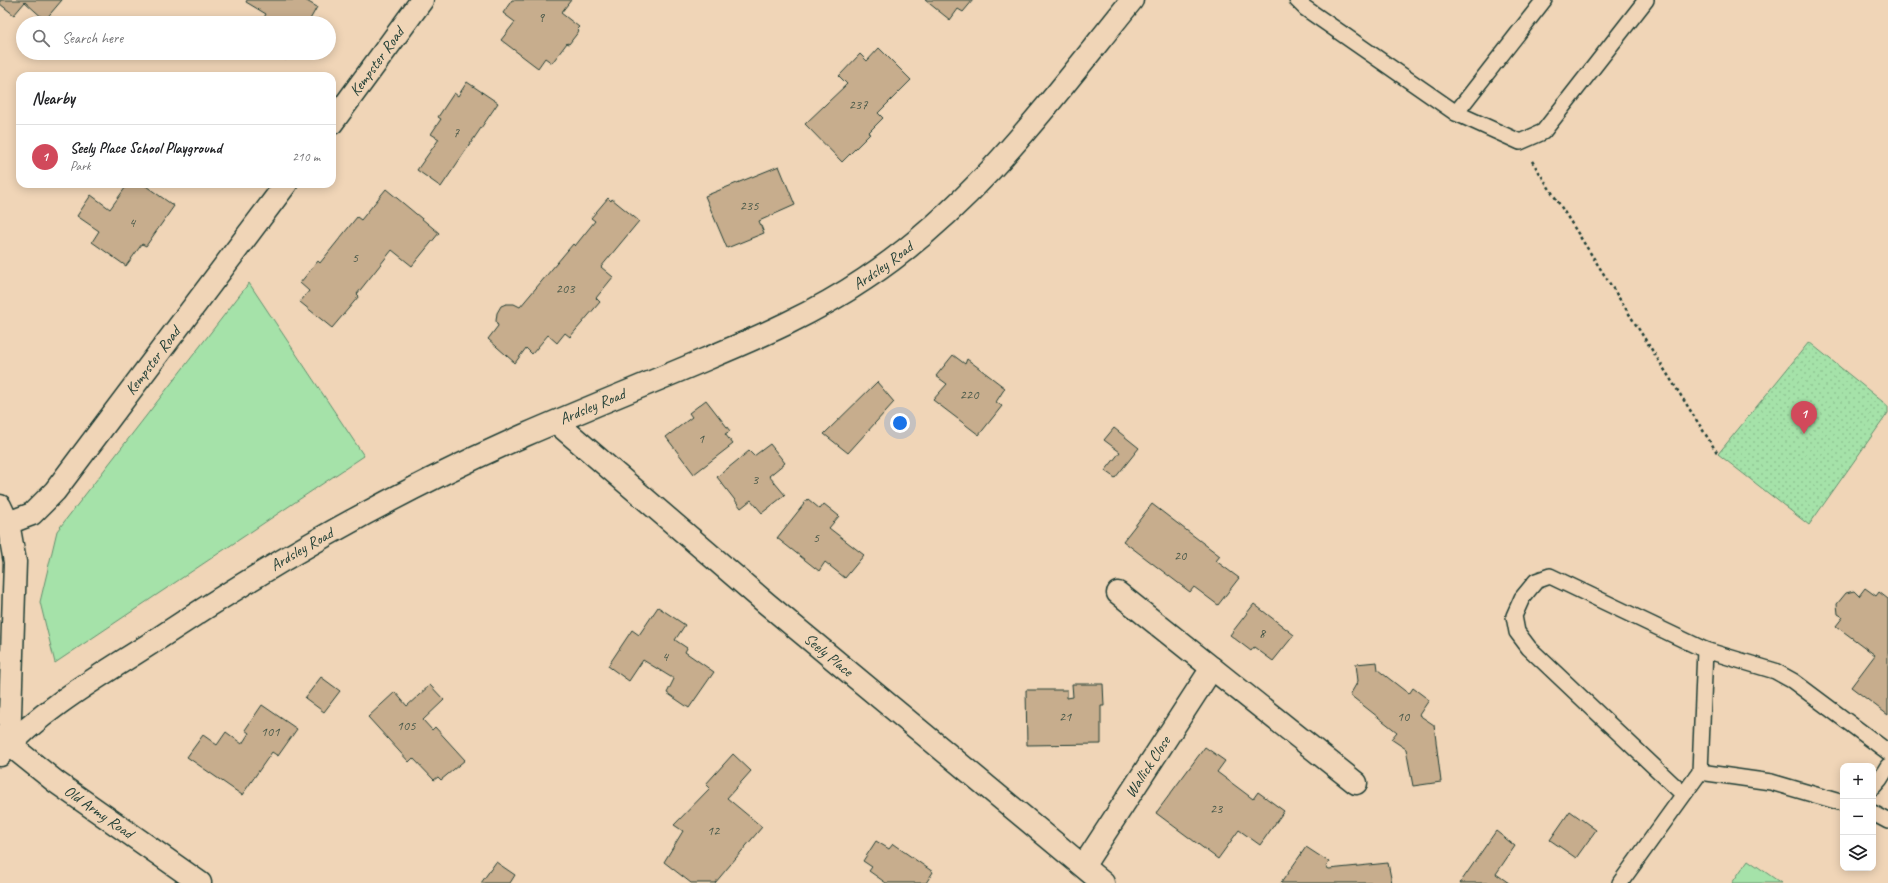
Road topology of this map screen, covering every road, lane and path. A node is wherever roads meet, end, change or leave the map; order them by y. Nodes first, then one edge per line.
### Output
1 (422, 0) edge
2 (1132, 0) edge
3 (1297, 0) edge
4 (1544, 0) edge
5 (1646, 0) edge
6 (1456, 113) junction
7 (336, 118) edge
8 (1520, 142) junction
9 (283, 188) edge
10 (557, 423) junction
11 (1718, 454) dead end
12 (4, 515) edge
13 (1118, 593) dead end
14 (1705, 650) junction
15 (1212, 668) junction
16 (3, 745) edge
17 (1888, 752) edge
18 (1888, 766) edge
19 (1700, 772) junction
20 (1356, 783) dead end
21 (1876, 784) edge
22 (1683, 794) junction
23 (1840, 801) edge
24 (1876, 815) edge
25 (1888, 821) edge
26 (1084, 865) junction
27 (200, 883) edge
28 (1103, 883) edge
29 (1620, 883) edge

1 - 7 street, Kempster Road
2 - 10 street, Ardsley Road
3 - 6 lane
4 - 6 lane
5 - 8 lane
6 - 8 lane
8 - 11 path
9 - 12 street, Kempster Road
10 - 16 street, Ardsley Road
10 - 26 street, Seely Place
12 - 16 street
13 - 15 street
14 - 17 lane
14 - 19 lane
14 - 22 lane
15 - 20 street
15 - 26 street, Wallick Close
16 - 27 street, Old Army Road
18 - 21 lane
19 - 22 lane
19 - 23 lane
22 - 29 lane
24 - 25 lane
26 - 28 street, Seely Place

